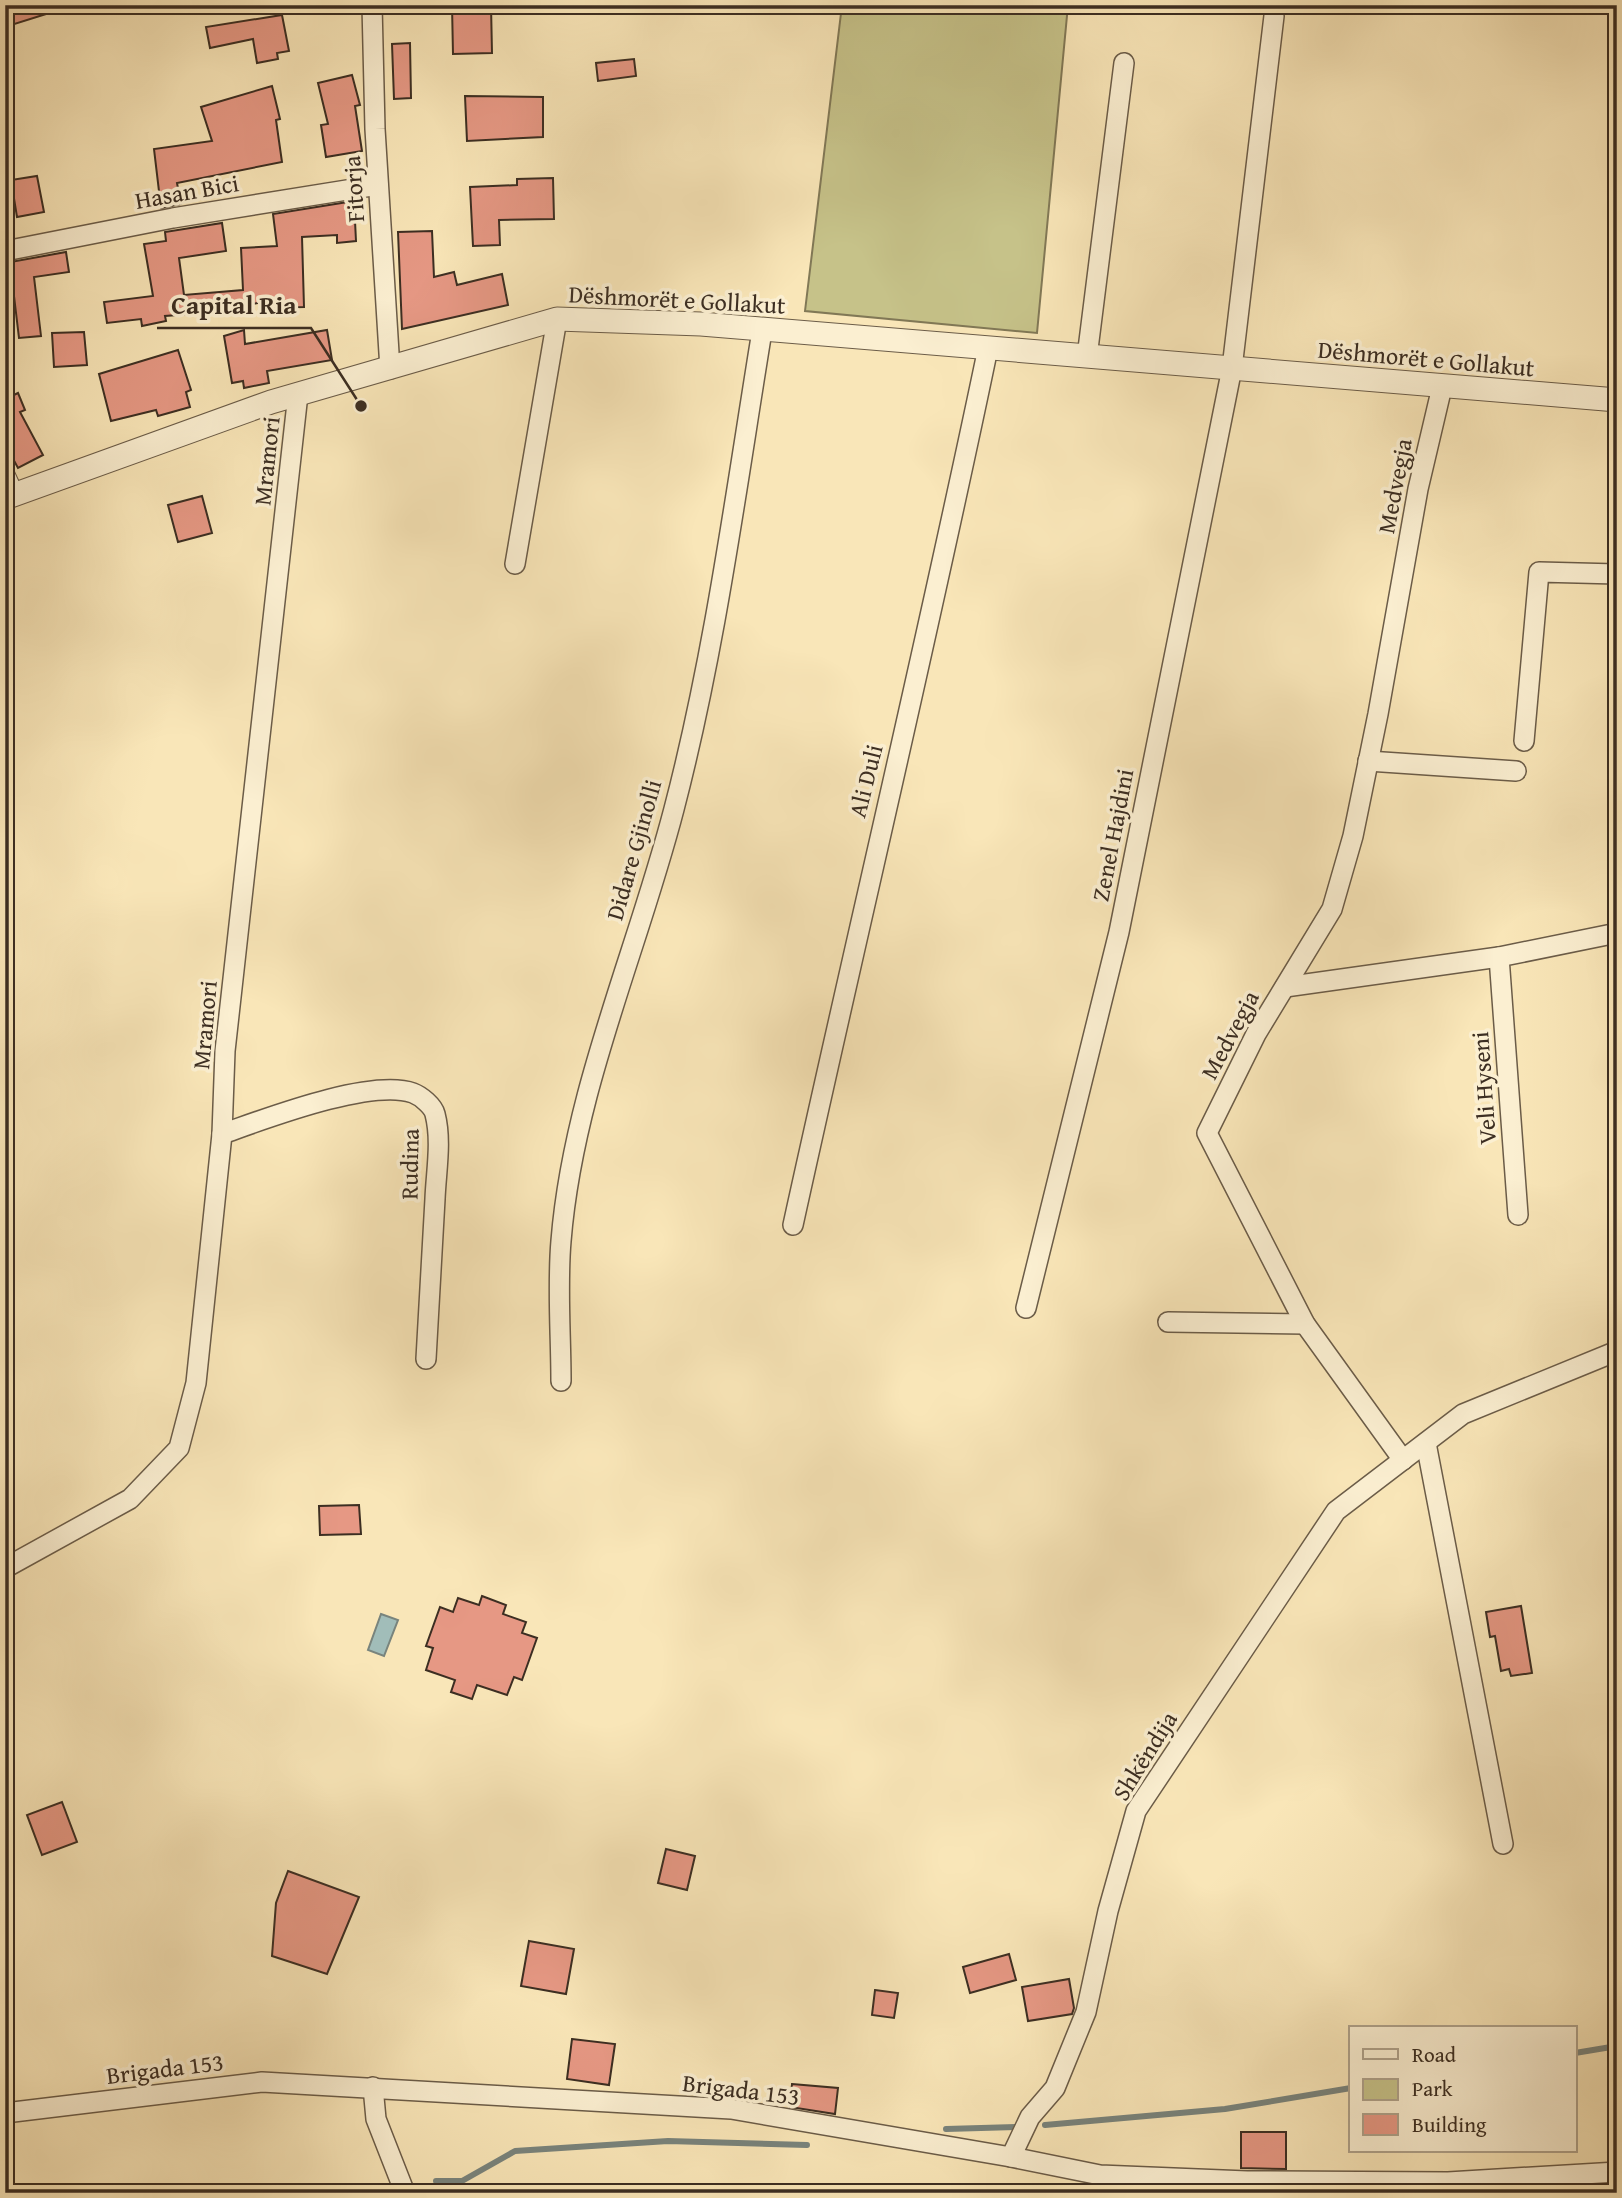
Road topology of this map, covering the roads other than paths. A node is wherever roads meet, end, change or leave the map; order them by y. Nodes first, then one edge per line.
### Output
1 (372, 5) edge
2 (1274, 16) dead end
3 (1124, 64) dead end
4 (378, 185) junction
5 (5, 251) edge
6 (557, 319) junction
7 (762, 331) junction
8 (988, 348) junction
9 (1087, 357) junction
10 (1232, 368) junction
11 (390, 369) junction
12 (1441, 387) junction
13 (298, 394) junction
14 (1617, 400) edge
15 (5, 464) edge
16 (12, 496) edge
17 (515, 564) dead end
18 (1617, 574) edge
19 (1524, 741) dead end
20 (1368, 761) junction
21 (1516, 771) dead end
22 (1617, 933) edge
23 (1499, 957) junction
24 (1284, 987) junction
25 (222, 1133) junction
26 (1518, 1215) dead end
27 (793, 1226) dead end
28 (1026, 1308) dead end
29 (1168, 1322) dead end
30 (1305, 1324) junction
31 (1617, 1352) edge
32 (426, 1359) dead end
33 (561, 1381) dead end
34 (1426, 1443) junction
35 (1403, 1460) junction
36 (5, 1568) edge
37 (1503, 1844) dead end
38 (373, 2087) junction
39 (5, 2113) edge
40 (1011, 2157) junction
41 (1617, 2172) edge
42 (1100, 2184) edge
43 (405, 2193) edge

1 - 4 street, Fitorja
2 - 10 street
3 - 9 street
4 - 5 street, Hasan Bici
4 - 11 street, Fitorja
6 - 7 street, Dëshmorët e Gollakut
6 - 11 street, Dëshmorët e Gollakut
6 - 17 street
7 - 8 street, Dëshmorët e Gollakut
7 - 33 street, Didare Gjinolli
8 - 9 street, Dëshmorët e Gollakut
8 - 27 street, Ali Duli
9 - 10 street, Dëshmorët e Gollakut
10 - 12 street, Dëshmorët e Gollakut
10 - 28 street, Zenel Hajdini
11 - 13 street, Dëshmorët e Gollakut
12 - 14 street, Dëshmorët e Gollakut
12 - 20 street, Medvegja
13 - 16 street, Dëshmorët e Gollakut
13 - 25 street, Mramori
15 - 16 lane, Dëshmorët e Gollakut
18 - 19 street
20 - 21 street
20 - 24 street, Medvegja
22 - 23 street
23 - 24 street
23 - 26 street, Veli Hyseni
24 - 30 street, Medvegja
25 - 32 street, Rudina
25 - 36 street, Mramori
29 - 30 street
30 - 35 street, Medvegja
31 - 34 street, Shkëndija
34 - 35 street, Shkëndija
34 - 37 street
35 - 40 street, Shkëndija
38 - 39 street, Brigada 153
38 - 40 street, Brigada 153
38 - 43 street
40 - 42 street, Brigada 153
41 - 42 street, Brigada 153

